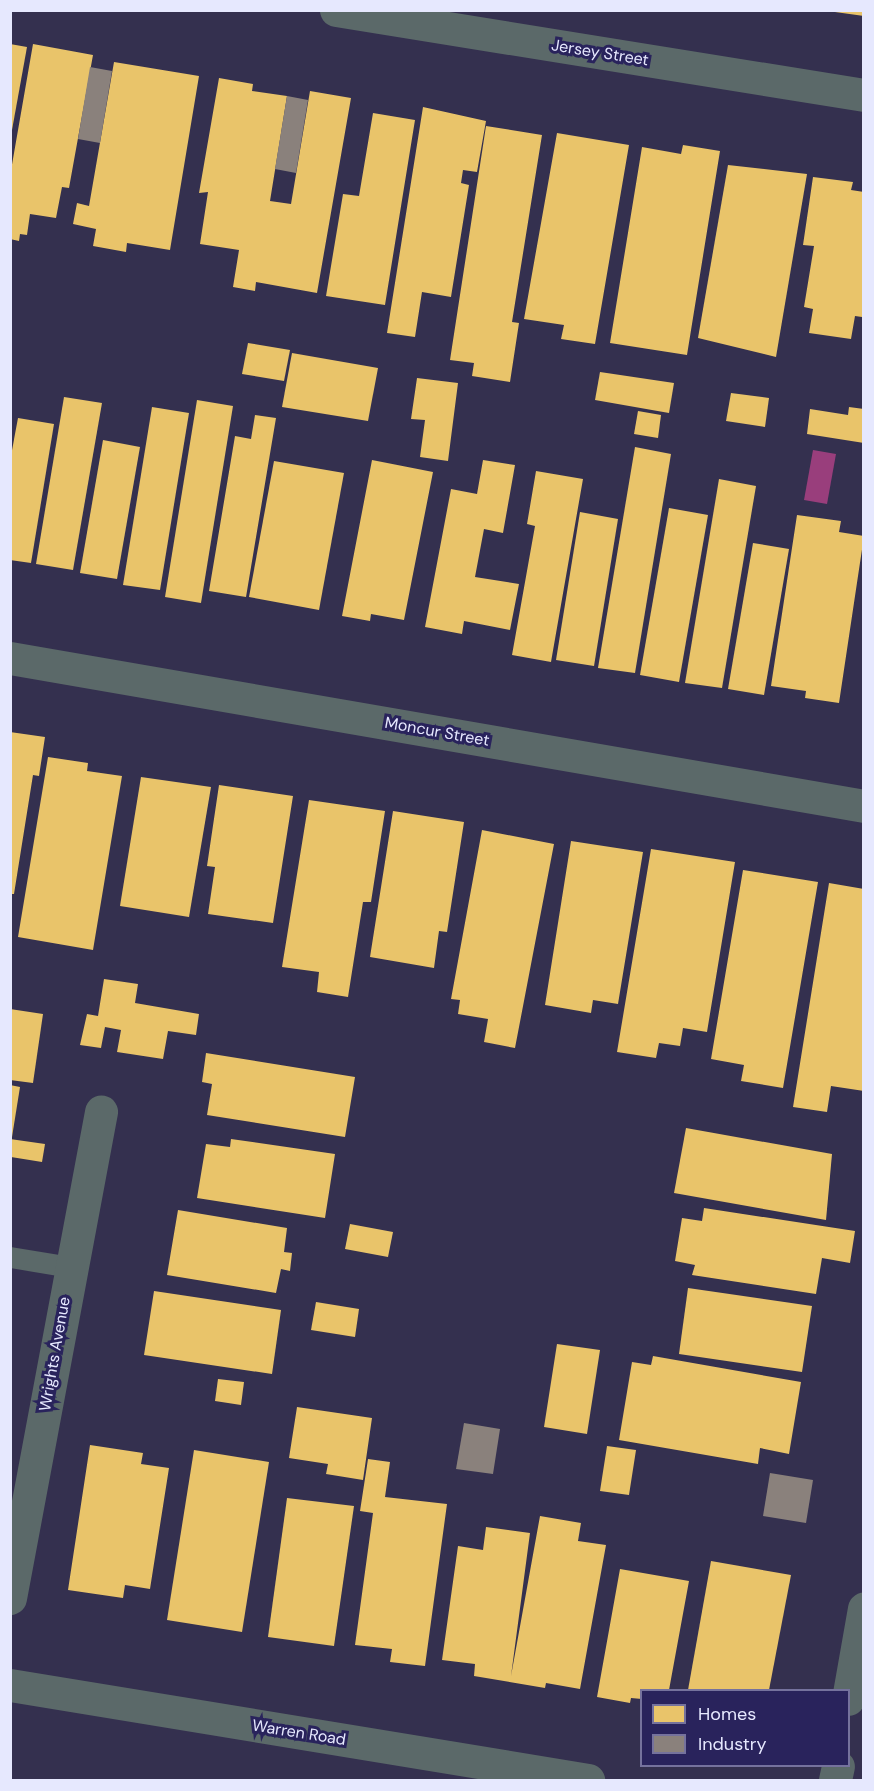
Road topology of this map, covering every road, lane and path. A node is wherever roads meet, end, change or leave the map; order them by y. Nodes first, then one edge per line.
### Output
1 (336, 10) edge
2 (864, 95) edge
3 (10, 658) edge
4 (864, 806) edge
5 (101, 1110) dead end
6 (10, 1257) edge
7 (71, 1267) junction
8 (10, 1598) edge
9 (864, 1608) edge
10 (10, 1685) edge
11 (850, 1693) edge
12 (588, 1780) edge

1 - 2 street, Jersey Street
3 - 4 street, Moncur Street
5 - 7 street, Wrights Avenue
6 - 7 lane
7 - 8 street, Wrights Avenue
9 - 11 street
10 - 12 street, Warren Road

